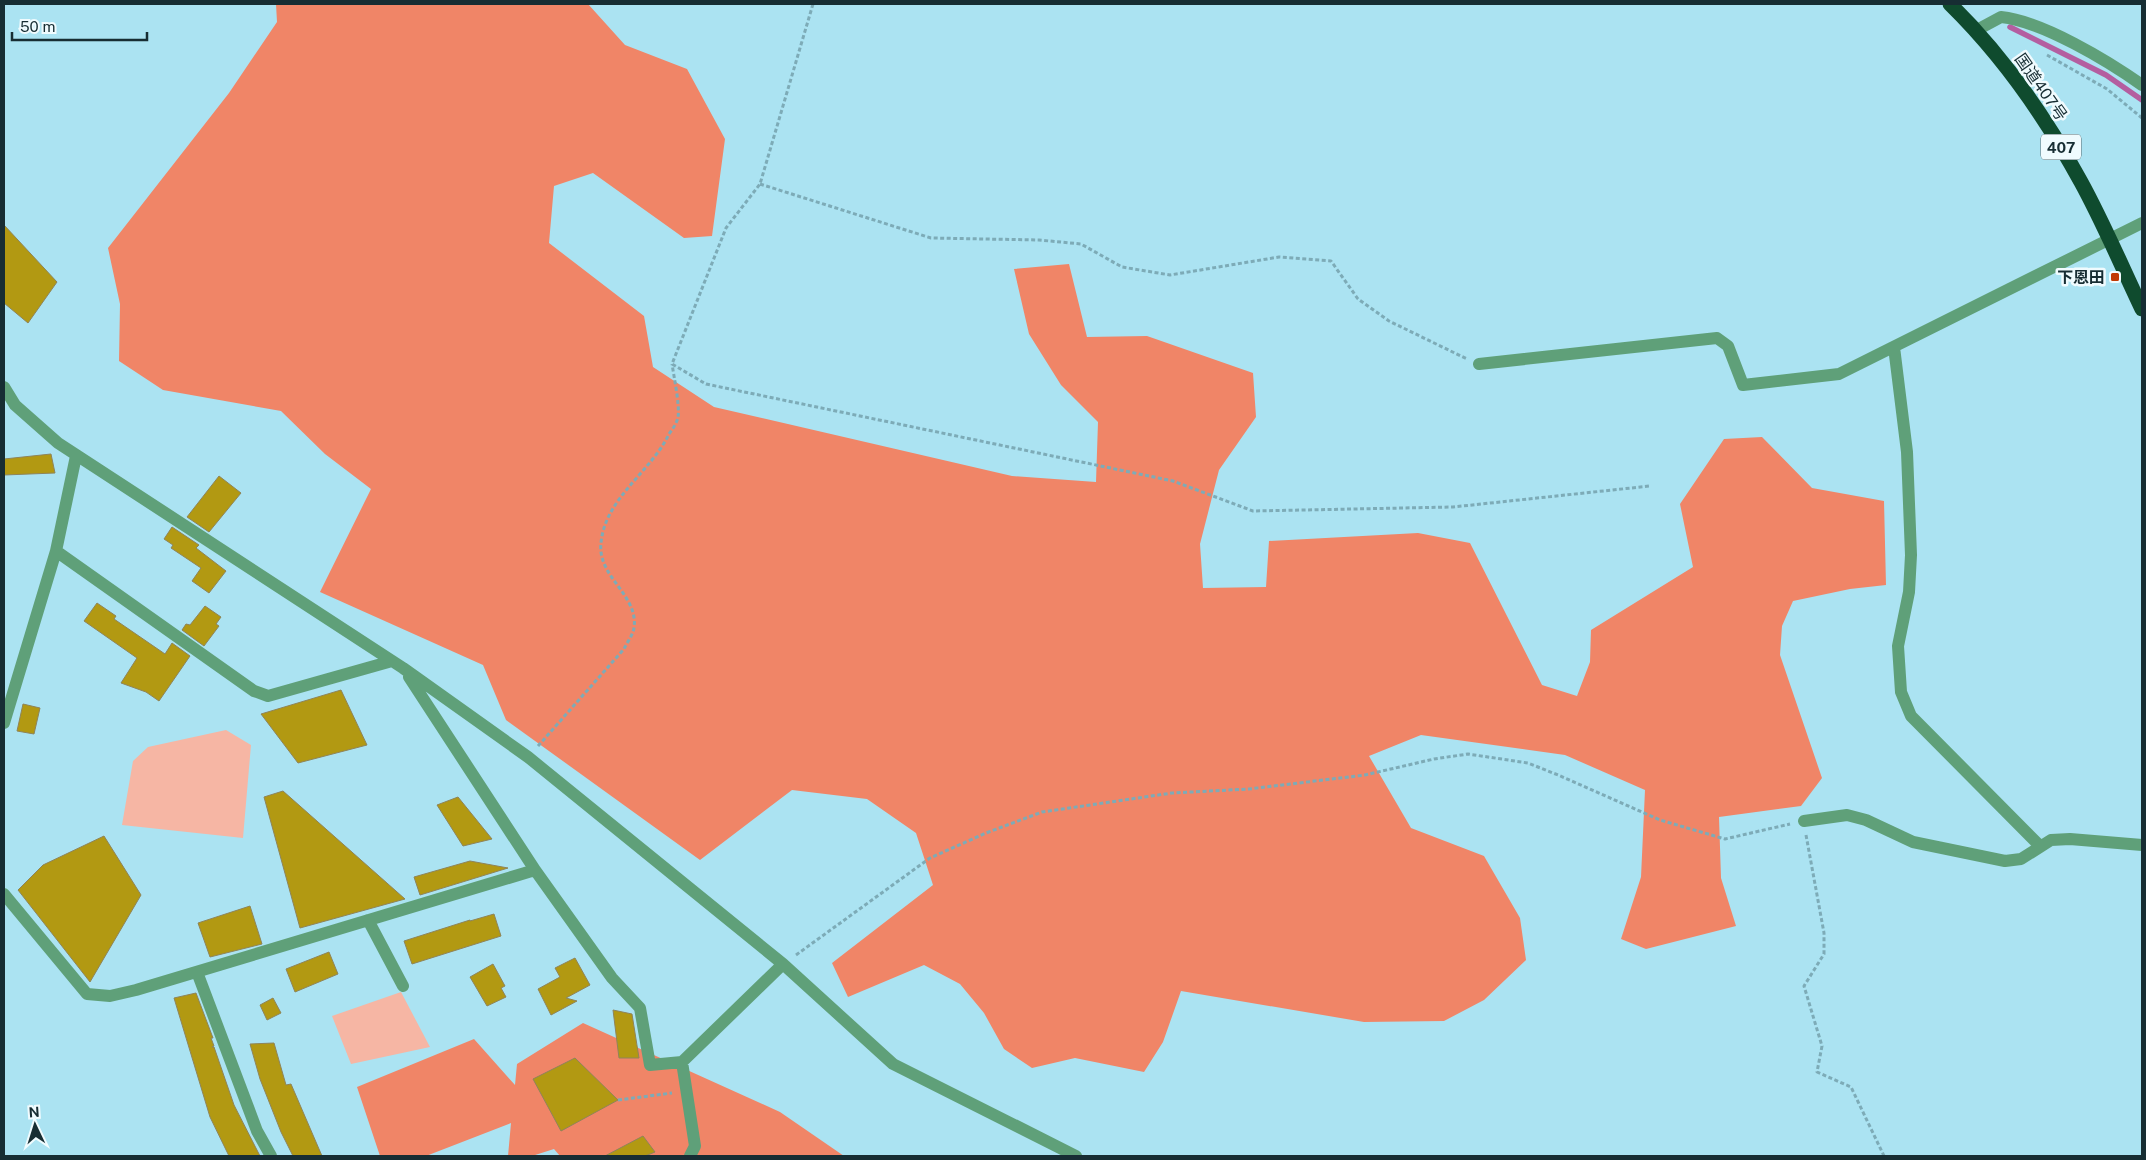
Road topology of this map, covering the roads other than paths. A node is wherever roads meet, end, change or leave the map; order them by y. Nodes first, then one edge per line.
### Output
1 (1950, 4) edge
2 (1975, 31) junction
3 (2142, 85) edge
4 (2142, 223) edge
5 (2108, 240) junction
6 (2142, 309) edge
7 (1894, 347) junction
8 (1478, 364) road end
9 (4, 386) edge
10 (10, 404) edge
11 (76, 456) junction
12 (56, 551) junction
13 (392, 661) junction
14 (403, 668) junction
15 (4, 722) edge
16 (1804, 821) road end
17 (2142, 845) edge
18 (2040, 846) junction
19 (535, 870) junction
20 (4, 894) edge
21 (368, 920) junction
22 (783, 964) junction
23 (197, 972) junction
24 (403, 986) dead end
25 (682, 1062) junction
26 (271, 1156) edge
27 (690, 1156) edge
28 (1076, 1156) edge

1 - 2 highway, 国道407号 / 407
2 - 3 street
2 - 5 highway, 国道407号 / 407
4 - 5 street
5 - 6 highway, 国道407号 / 407
5 - 7 street
7 - 8 street
7 - 18 street
9 - 10 street
10 - 11 street
11 - 12 street
11 - 13 street
12 - 13 street
12 - 15 street
13 - 14 street
14 - 19 street
14 - 22 street
16 - 18 street
17 - 18 street
19 - 21 street
19 - 25 street
20 - 23 street
21 - 23 street
21 - 24 street
22 - 25 street
22 - 28 street
23 - 26 street
25 - 27 street

